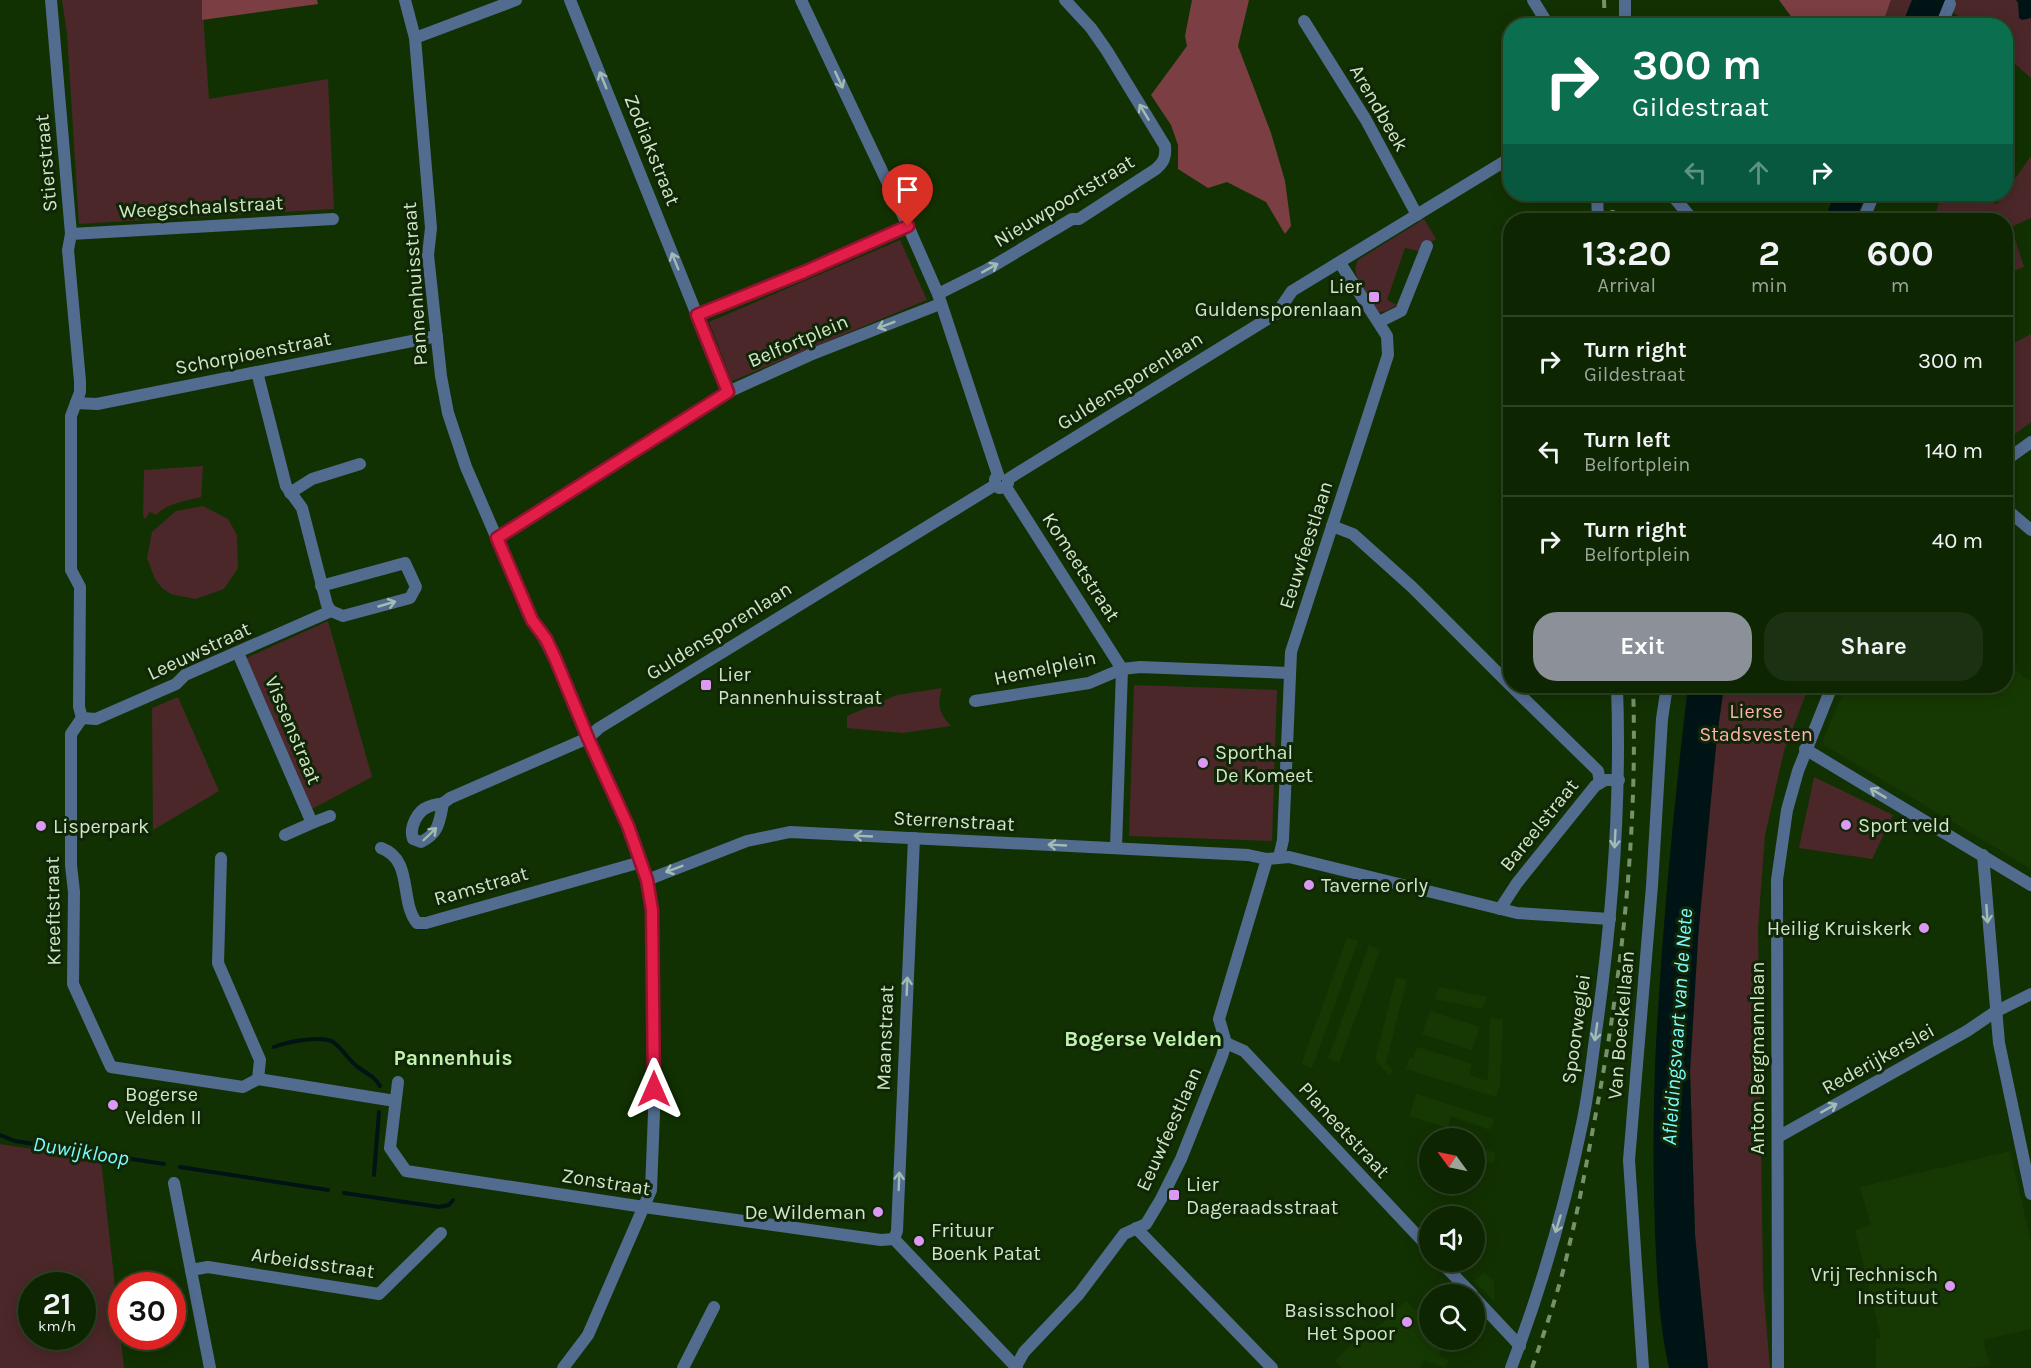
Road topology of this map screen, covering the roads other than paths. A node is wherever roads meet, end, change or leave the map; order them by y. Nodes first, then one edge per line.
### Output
1 (51, 0) edge
2 (405, 0) edge
3 (516, 0) edge
4 (570, 0) edge
5 (801, 0) edge
6 (1065, 0) edge
7 (1533, 0) edge
8 (1624, 0) edge
9 (1950, 4) dead end
10 (1544, 18) edge
11 (1625, 18) edge
12 (1944, 18) edge
13 (1304, 21) dead end
14 (415, 38) junction
15 (1503, 162) edge
16 (1677, 201) edge
17 (1687, 213) edge
18 (1417, 215) junction
19 (333, 219) dead end
20 (908, 226) junction
21 (71, 234) junction
22 (1427, 246) dead end
23 (1340, 263) junction
24 (939, 299) junction
25 (697, 315) junction
26 (74, 322) joint
27 (1379, 322) junction
28 (437, 336) junction
29 (257, 372) junction
30 (728, 392) junction
31 (76, 403) junction
32 (2031, 442) edge
33 (2013, 455) edge
34 (360, 464) dead end
35 (1002, 481) junction
36 (290, 493) junction
37 (2013, 515) edge
38 (1332, 526) junction
39 (2031, 530) edge
40 (497, 538) junction
41 (321, 586) junction
42 (331, 611) junction
43 (238, 653) junction
44 (1122, 669) junction
45 (1289, 673) junction
46 (1503, 677) edge
47 (1519, 693) edge
48 (1617, 693) edge
49 (1666, 693) edge
50 (1829, 693) edge
51 (975, 701) dead end
52 (82, 718) junction
53 (588, 738) junction
54 (1806, 749) junction
55 (1619, 780) junction
56 (1600, 783) junction
57 (443, 804) dead end
58 (330, 816) dead end
59 (312, 823) junction
60 (285, 835) dead end
61 (914, 838) junction
62 (381, 848) dead end
63 (1116, 848) junction
64 (1983, 855) junction
65 (221, 858) dead end
66 (1273, 858) junction
67 (641, 862) junction
68 (647, 880) junction
69 (2031, 885) edge
70 (1500, 909) junction
71 (1610, 919) junction
72 (2031, 994) edge
73 (1995, 1012) junction
74 (1227, 1043) junction
75 (258, 1079) junction
76 (398, 1082) dead end
77 (395, 1101) junction
78 (1778, 1137) junction
79 (174, 1183) dead end
80 (2031, 1194) edge
81 (644, 1208) junction
82 (1136, 1228) junction
83 (441, 1233) dead end
84 (1419, 1237) edge
85 (894, 1239) junction
86 (191, 1270) junction
87 (1450, 1272) edge
88 (1462, 1284) edge
89 (714, 1306) dead end
90 (1485, 1309) edge
91 (1520, 1346) junction
92 (210, 1368) edge
93 (563, 1368) edge
94 (683, 1368) edge
95 (1016, 1368) edge
96 (1272, 1368) edge
97 (1511, 1368) edge
98 (1643, 1368) edge
99 (1779, 1368) edge

1 - 21 street, Stierstraat
2 - 14 street, Pannenhuisstraat
3 - 14 street
25 -> 4 street, Zodiakstraat
5 -> 20 street, Komeetstraat
24 -> 6 street, Nieuwpoortstraat
7 - 10 street
8 - 11 street
9 - 12 street
13 - 18 street, Arendbeek
14 - 28 street, Pannenhuisstraat
15 - 18 street, Guldensporenlaan
16 - 17 street
18 - 23 street, Guldensporenlaan
19 - 21 street, Weegschaalstraat
20 - 24 street, Komeetstraat
20 - 25 street
21 - 26 street, Stierstraat
22 - 27 street
23 - 27 street, Eeuwfeestlaan
23 - 35 street, Guldensporenlaan
24 -> 30 street, Belfortplein
24 - 35 street, Komeetstraat
25 - 30 street
26 - 31 street, Kreeftstraat
27 - 38 street, Eeuwfeestlaan
28 - 29 street, Schorpioenstraat
28 - 40 street, Pannenhuisstraat
29 - 31 street, Schorpioenstraat
29 - 36 street
30 - 40 street, Belfortplein
31 - 52 street, Kreeftstraat
32 - 33 street
34 - 36 street
35 - 44 street, Komeetstraat
35 - 53 street, Guldensporenlaan
36 - 41 street
37 - 39 street
38 - 45 street, Eeuwfeestlaan
38 - 46 street
40 - 53 street, Pannenhuisstraat
41 - 42 street
42 -> 41 street, Leeuwstraat
42 - 43 street, Leeuwstraat
43 - 52 street, Leeuwstraat
43 - 59 street, Vissenstraat
44 - 45 street
44 - 51 street, Hemelplein
44 - 63 street
45 - 66 street, Eeuwfeestlaan
47 - 56 street
48 - 55 street, Spoorweglei
49 - 98 street, Van Boeckellaan
50 - 54 street, Anton Bergmannlaan
52 - 75 street, Kreeftstraat
53 - 57 street, Guldensporenlaan
53 - 67 street, Pannenhuisstraat
64 -> 54 street
54 - 78 street, Anton Bergmannlaan
55 - 56 street, Bareelstraat
55 -> 71 street, Spoorweglei
56 - 70 street, Bareelstraat
58 - 59 street
59 - 60 street
63 -> 61 street, Sterrenstraat
61 -> 68 street, Sterrenstraat
85 -> 61 street, Maanstraat
62 - 67 street, Ramstraat
63 - 66 street, Sterrenstraat
64 - 69 street
64 -> 73 street
65 - 75 street
66 - 70 street
66 - 74 street, Eeuwfeestlaan
67 - 68 street, Pannenhuisstraat
68 - 81 street, Pannenhuisstraat
70 - 71 street
71 -> 91 street, Spoorweglei
72 - 73 street, Rederijkerslei
78 -> 73 street, Rederijkerslei
73 - 80 street
74 - 82 street, Eeuwfeestlaan
74 - 84 street, Planeetstraat
75 - 77 street, Kreeftstraat
76 - 77 street, Zonstraat
77 - 81 street, Zonstraat
78 - 99 street, Anton Bergmannlaan
79 - 86 street
81 - 85 street, Zonstraat
81 - 93 street, Pannenhuisstraat
82 - 95 street, Eeuwfeestlaan
82 - 96 street
83 - 86 street, Arbeidsstraat
85 - 95 street
86 - 92 street
87 - 88 street
89 - 94 street
90 - 91 street
91 - 97 street, Spoorweglei

